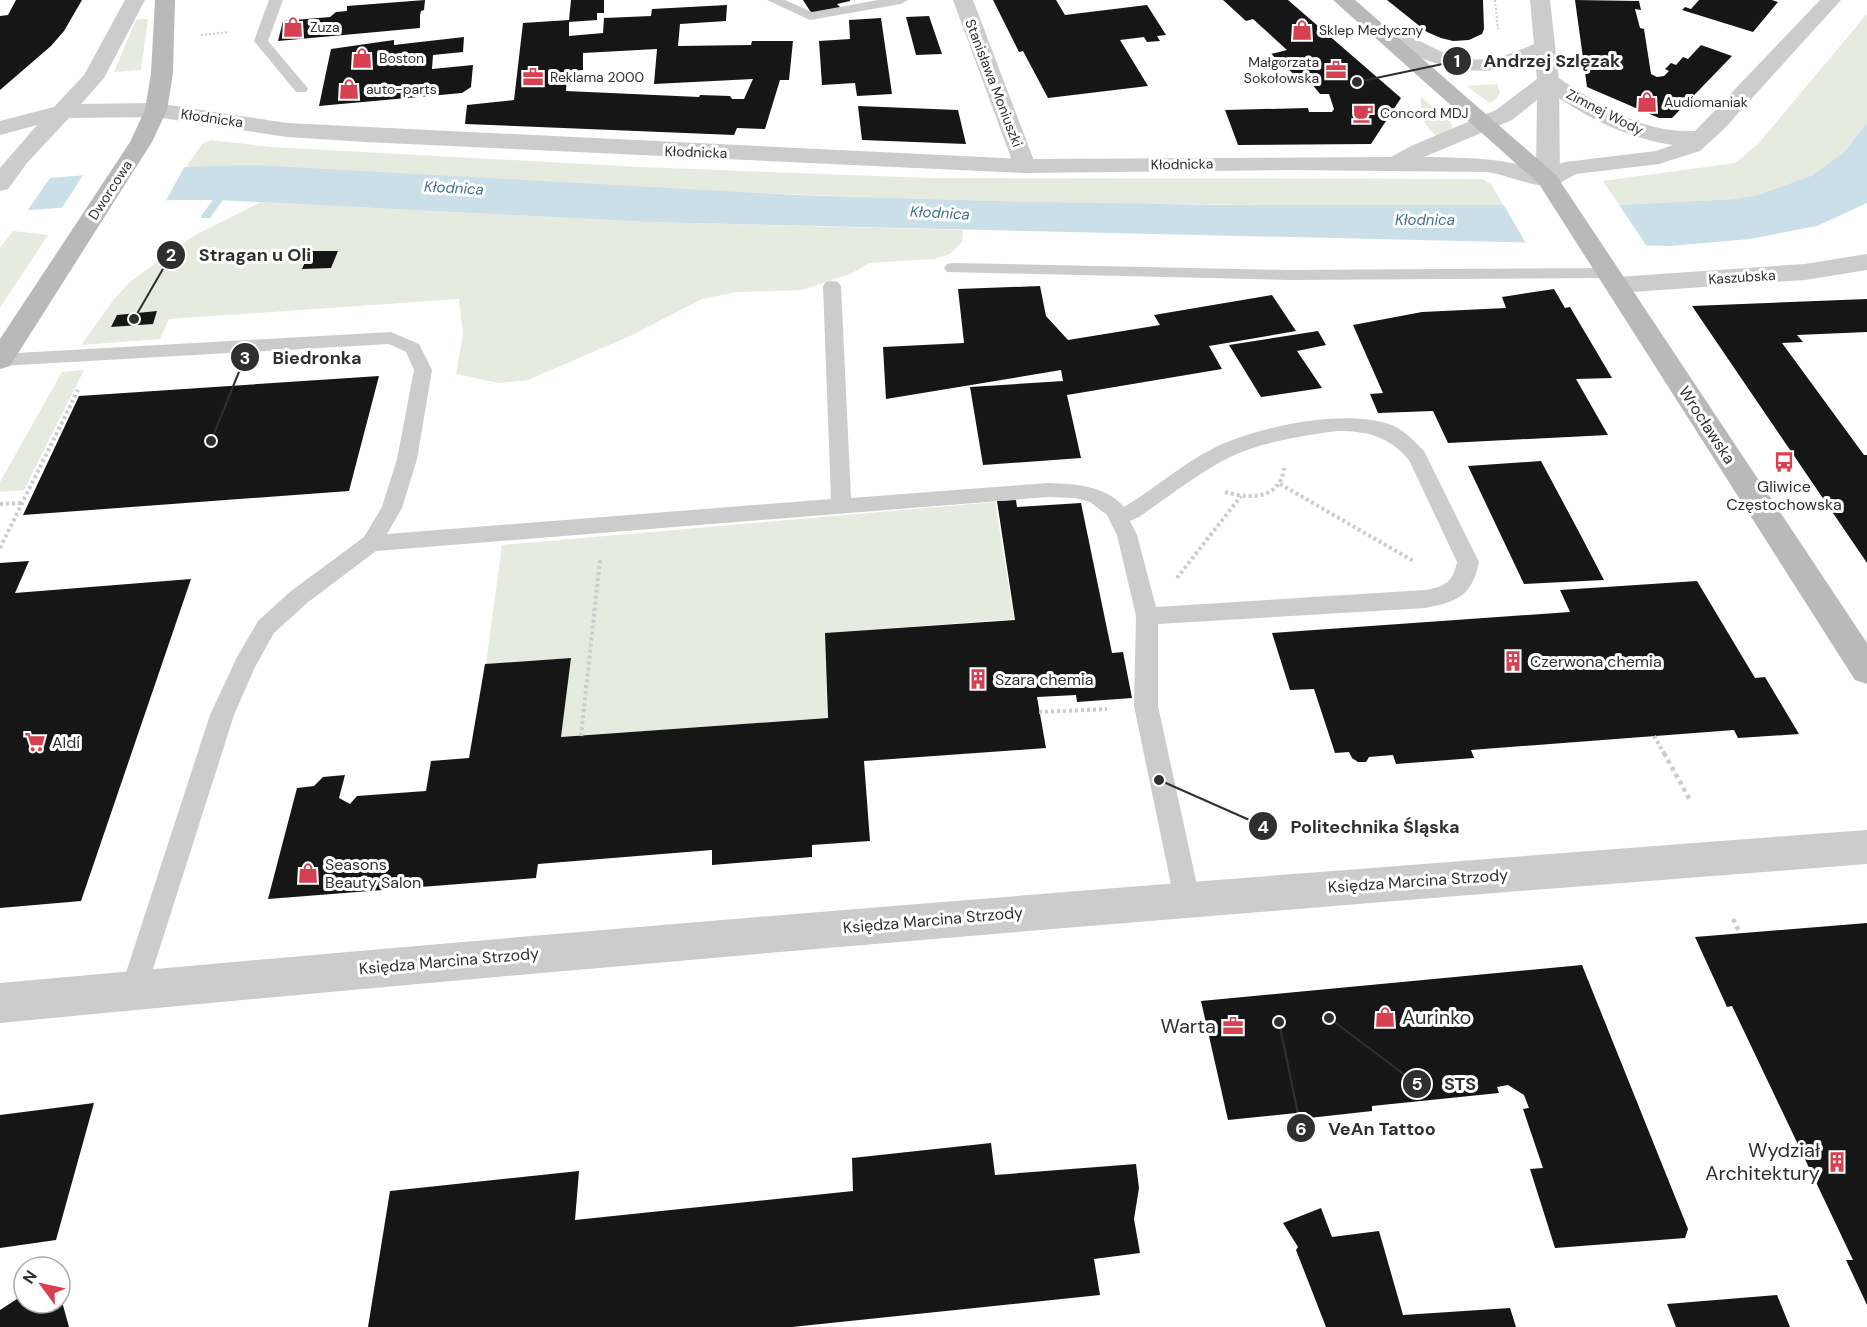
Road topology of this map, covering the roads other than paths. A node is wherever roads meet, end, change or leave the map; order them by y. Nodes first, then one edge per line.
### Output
1 (135, 0) edge
2 (165, 0) edge
3 (276, 0) edge
4 (774, 0) edge
5 (901, 0) edge
6 (963, 0) edge
7 (1343, 0) edge
8 (1540, 0) edge
9 (1831, 0) edge
10 (1384, 34) junction
11 (1546, 47) junction
12 (1548, 81) junction
13 (302, 89) dead end
14 (156, 110) junction
15 (64, 111) junction
16 (1485, 125) junction
17 (0, 128) edge
18 (1701, 138) junction
19 (1397, 164) junction
20 (1025, 166) junction
21 (1548, 180) junction
22 (0, 184) edge
23 (1867, 262) edge
24 (953, 268) dead end
25 (1609, 273) junction
26 (832, 286) dead end
27 (0, 360) edge
28 (841, 506) junction
29 (1118, 517) junction
30 (371, 543) junction
31 (1147, 616) junction
32 (1867, 670) edge
33 (1867, 847) edge
34 (1187, 899) junction
35 (134, 991) junction
36 (0, 1003) edge

1 - 15 street
2 - 14 main road, Dworcowa
3 - 13 lane
4 - 5 lane
6 - 20 street, Stanisława Moniuszki
7 - 10 main road, Wrocławska
8 - 11 street
9 - 18 street, Zimnej Wody
10 - 11 street
10 - 16 main road, Wrocławska
11 - 12 street
12 - 16 street, Kłodnicka
12 - 18 street, Zimnej Wody
12 - 21 street
14 - 15 street, Kłodnicka
14 - 20 street, Kłodnicka
14 - 27 main road, Dworcowa
15 - 17 street, Kłodnicka
15 - 22 street
16 - 19 street, Kłodnicka
16 - 21 main road, Wrocławska
18 - 21 street, Zimnej Wody
19 - 20 street, Kłodnicka
19 - 21 street, Kłodnicka
21 - 25 main road, Wrocławska
23 - 25 street, Kaszubska
24 - 25 lane
25 - 32 main road, Wrocławska
26 - 28 lane
27 - 30 lane
28 - 29 lane
28 - 30 lane
29 - 31 lane
29 - 31 lane
30 - 35 lane
31 - 34 lane
33 - 34 street, Księdza Marcina Strzody
34 - 35 street, Księdza Marcina Strzody
35 - 36 street, Księdza Marcina Strzody

